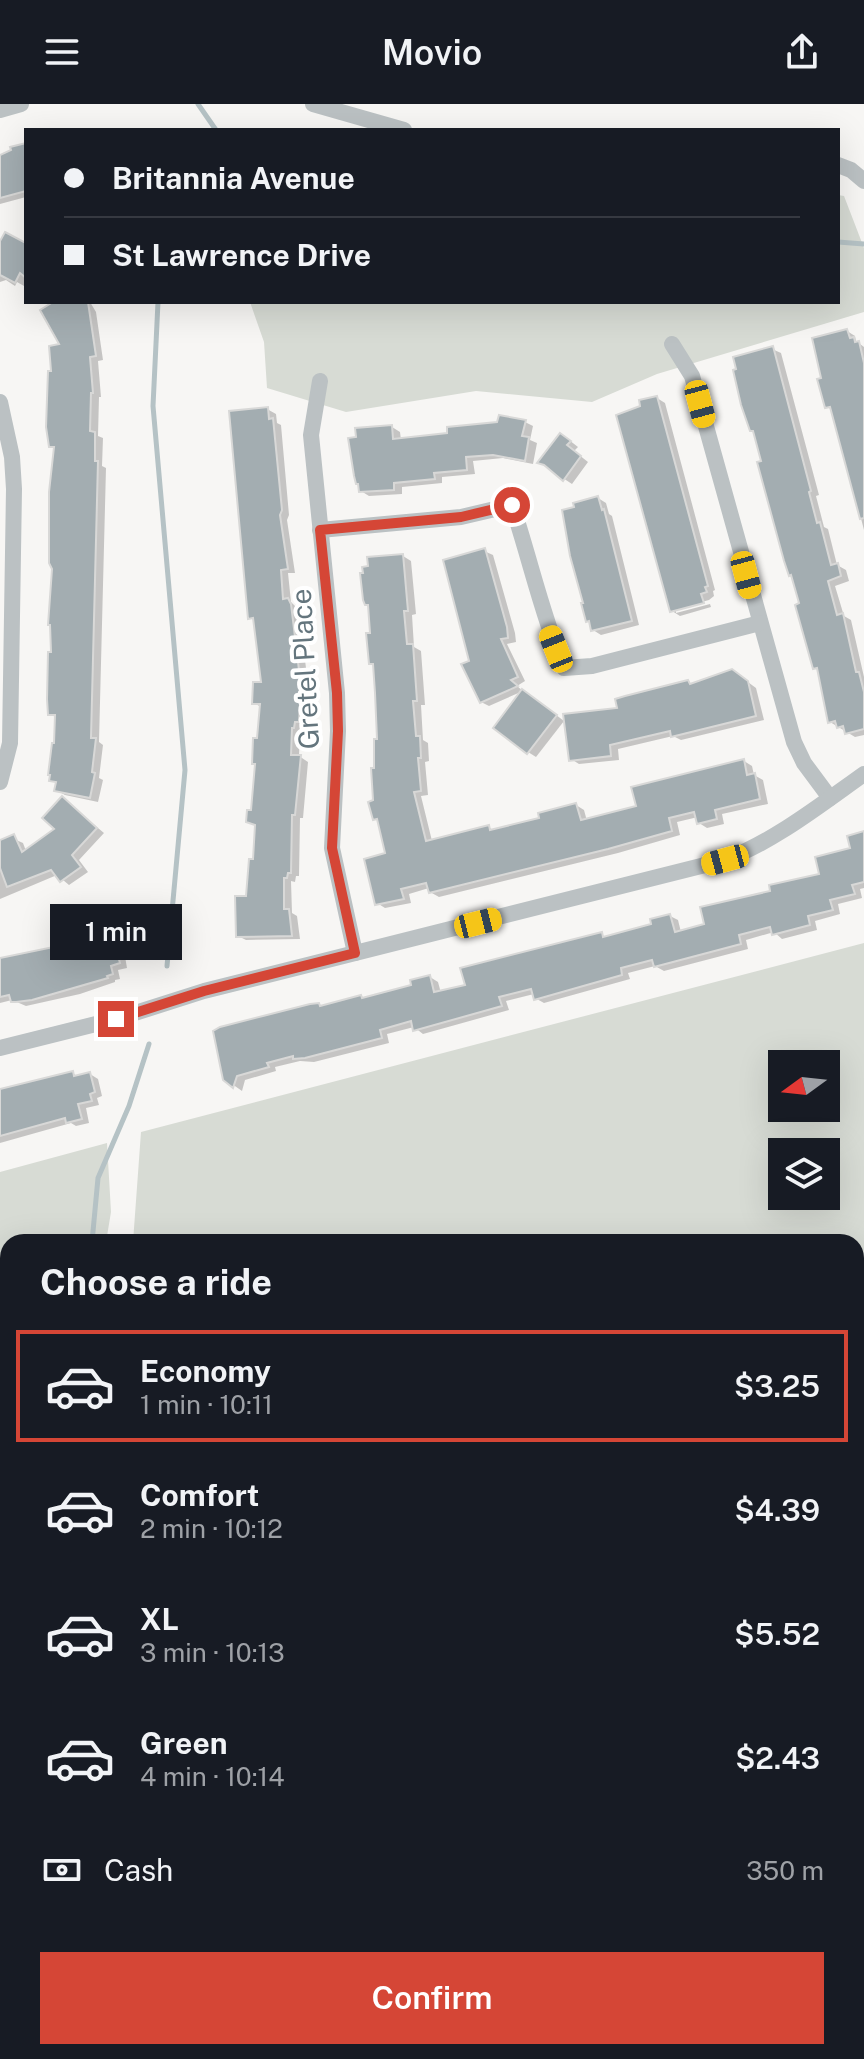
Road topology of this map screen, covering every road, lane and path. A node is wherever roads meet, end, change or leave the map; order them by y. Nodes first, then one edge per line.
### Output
1 (21, 104) edge
2 (313, 104) edge
3 (0, 110) edge
4 (397, 128) edge
5 (840, 166) edge
6 (864, 181) edge
7 (672, 344) dead end
8 (320, 381) dead end
9 (0, 402) edge
10 (320, 530) junction
11 (6, 568) edge
12 (760, 623) junction
13 (864, 774) edge
14 (0, 782) edge
15 (830, 798) junction
16 (355, 953) junction
17 (0, 1048) edge

1 - 3 street
2 - 4 street
5 - 6 street
7 - 12 street
8 - 10 street, Gretel Place
9 - 11 street
10 - 12 street
10 - 16 street, Gretel Place
11 - 14 street
12 - 15 street
13 - 15 street
15 - 16 street
16 - 17 street

